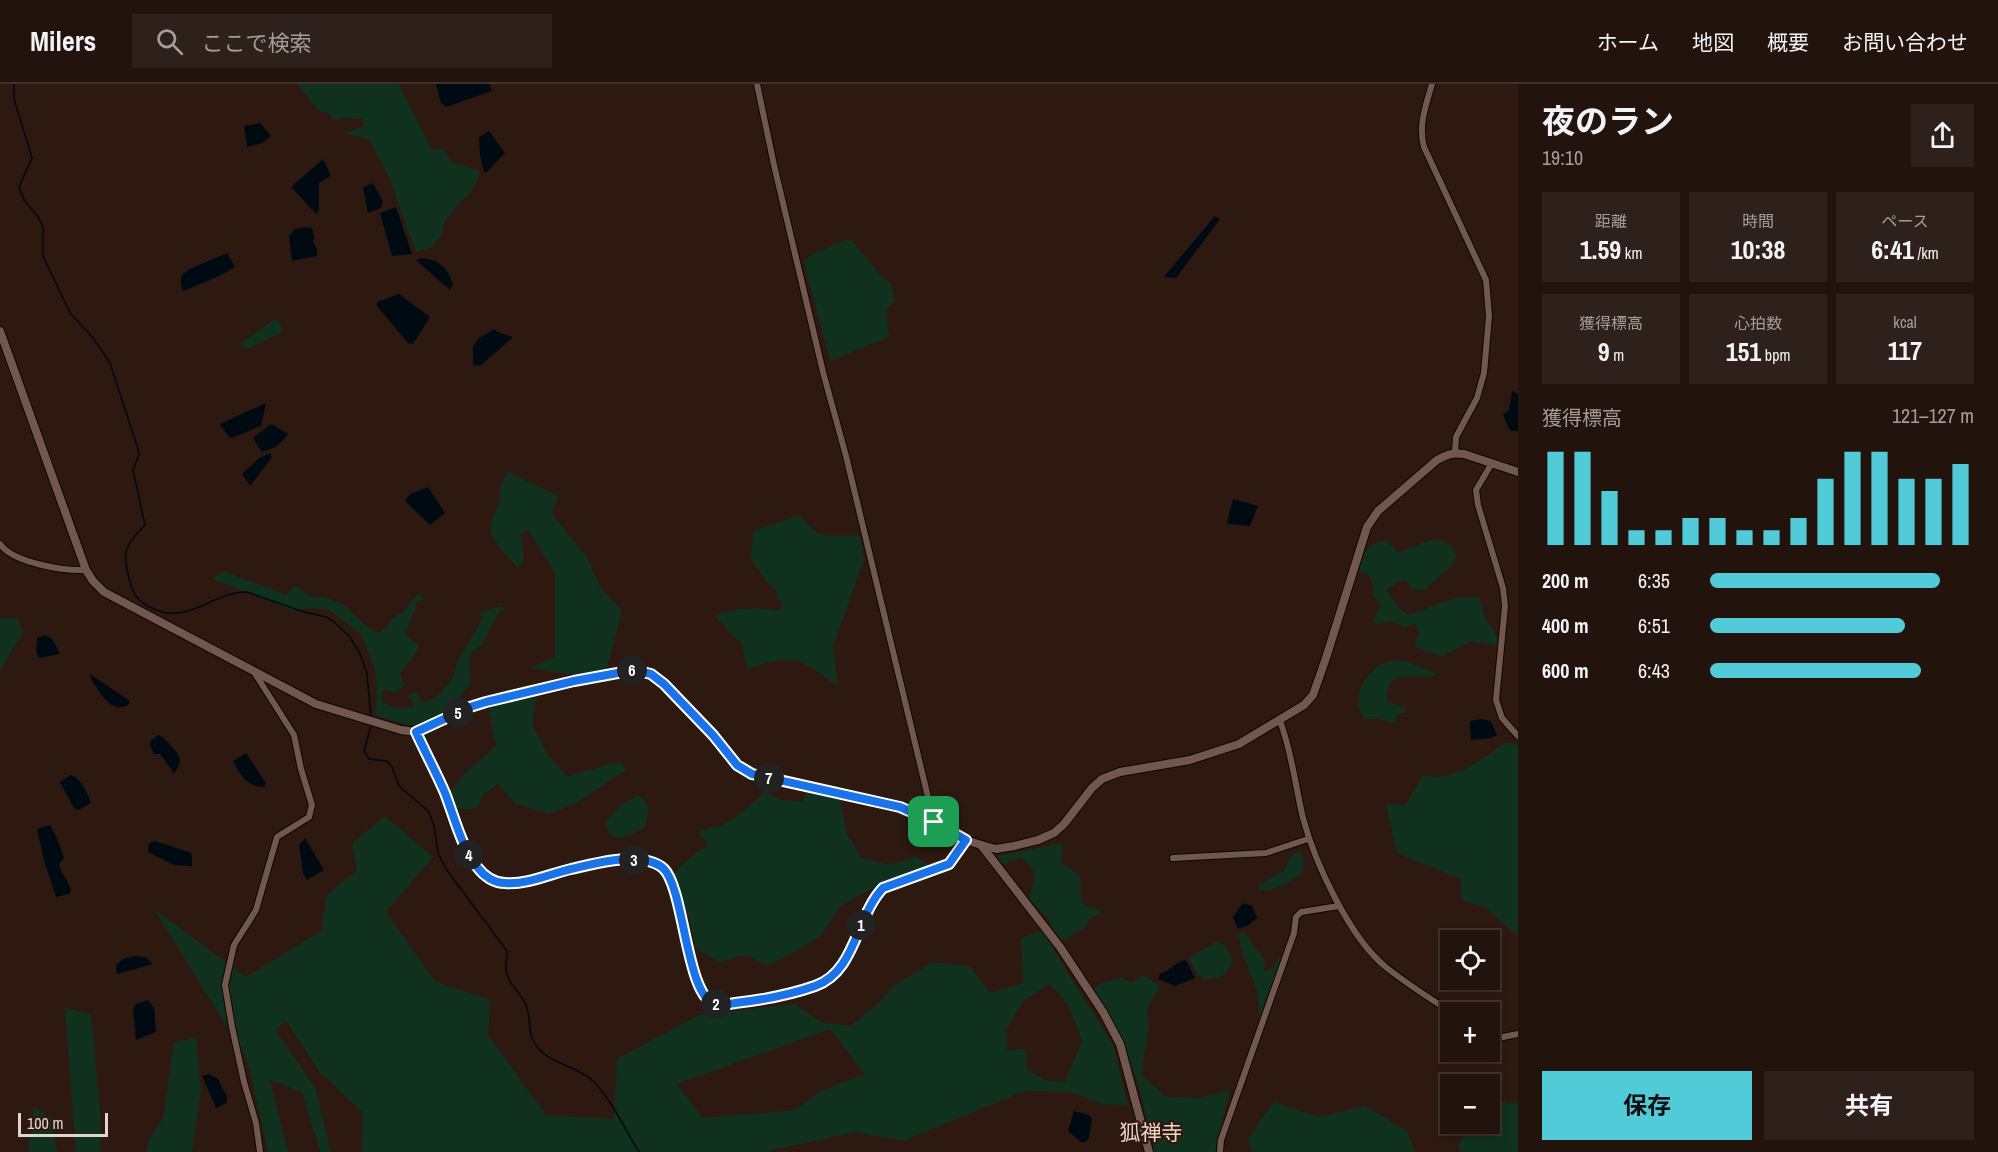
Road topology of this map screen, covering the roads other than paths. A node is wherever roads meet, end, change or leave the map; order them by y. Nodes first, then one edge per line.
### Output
1 (757, 84) edge
2 (1432, 84) edge
3 (0, 332) edge
4 (1455, 453) junction
5 (1492, 463) junction
6 (1518, 471) edge
7 (0, 544) edge
8 (86, 570) junction
9 (253, 671) junction
10 (1280, 721) junction
11 (416, 732) junction
12 (1518, 736) edge
13 (934, 822) junction
14 (1308, 838) junction
15 (966, 840) junction
16 (981, 845) junction
17 (1173, 858) dead end
18 (1339, 906) junction
19 (1440, 1005) edge
20 (1518, 1034) edge
21 (1500, 1036) edge
22 (260, 1152) edge
23 (1149, 1152) edge
24 (1220, 1152) edge

1 - 13 street
2 - 4 street
3 - 8 street
4 - 5 street
4 - 10 street
5 - 6 street
5 - 12 street
7 - 8 street
8 - 9 street
9 - 11 street
9 - 22 street
10 - 14 street
10 - 16 street
11 - 13 street
11 - 15 street
13 - 15 street
14 - 17 street
14 - 18 street
15 - 16 street
16 - 23 street
18 - 19 street
18 - 24 street
20 - 21 street

